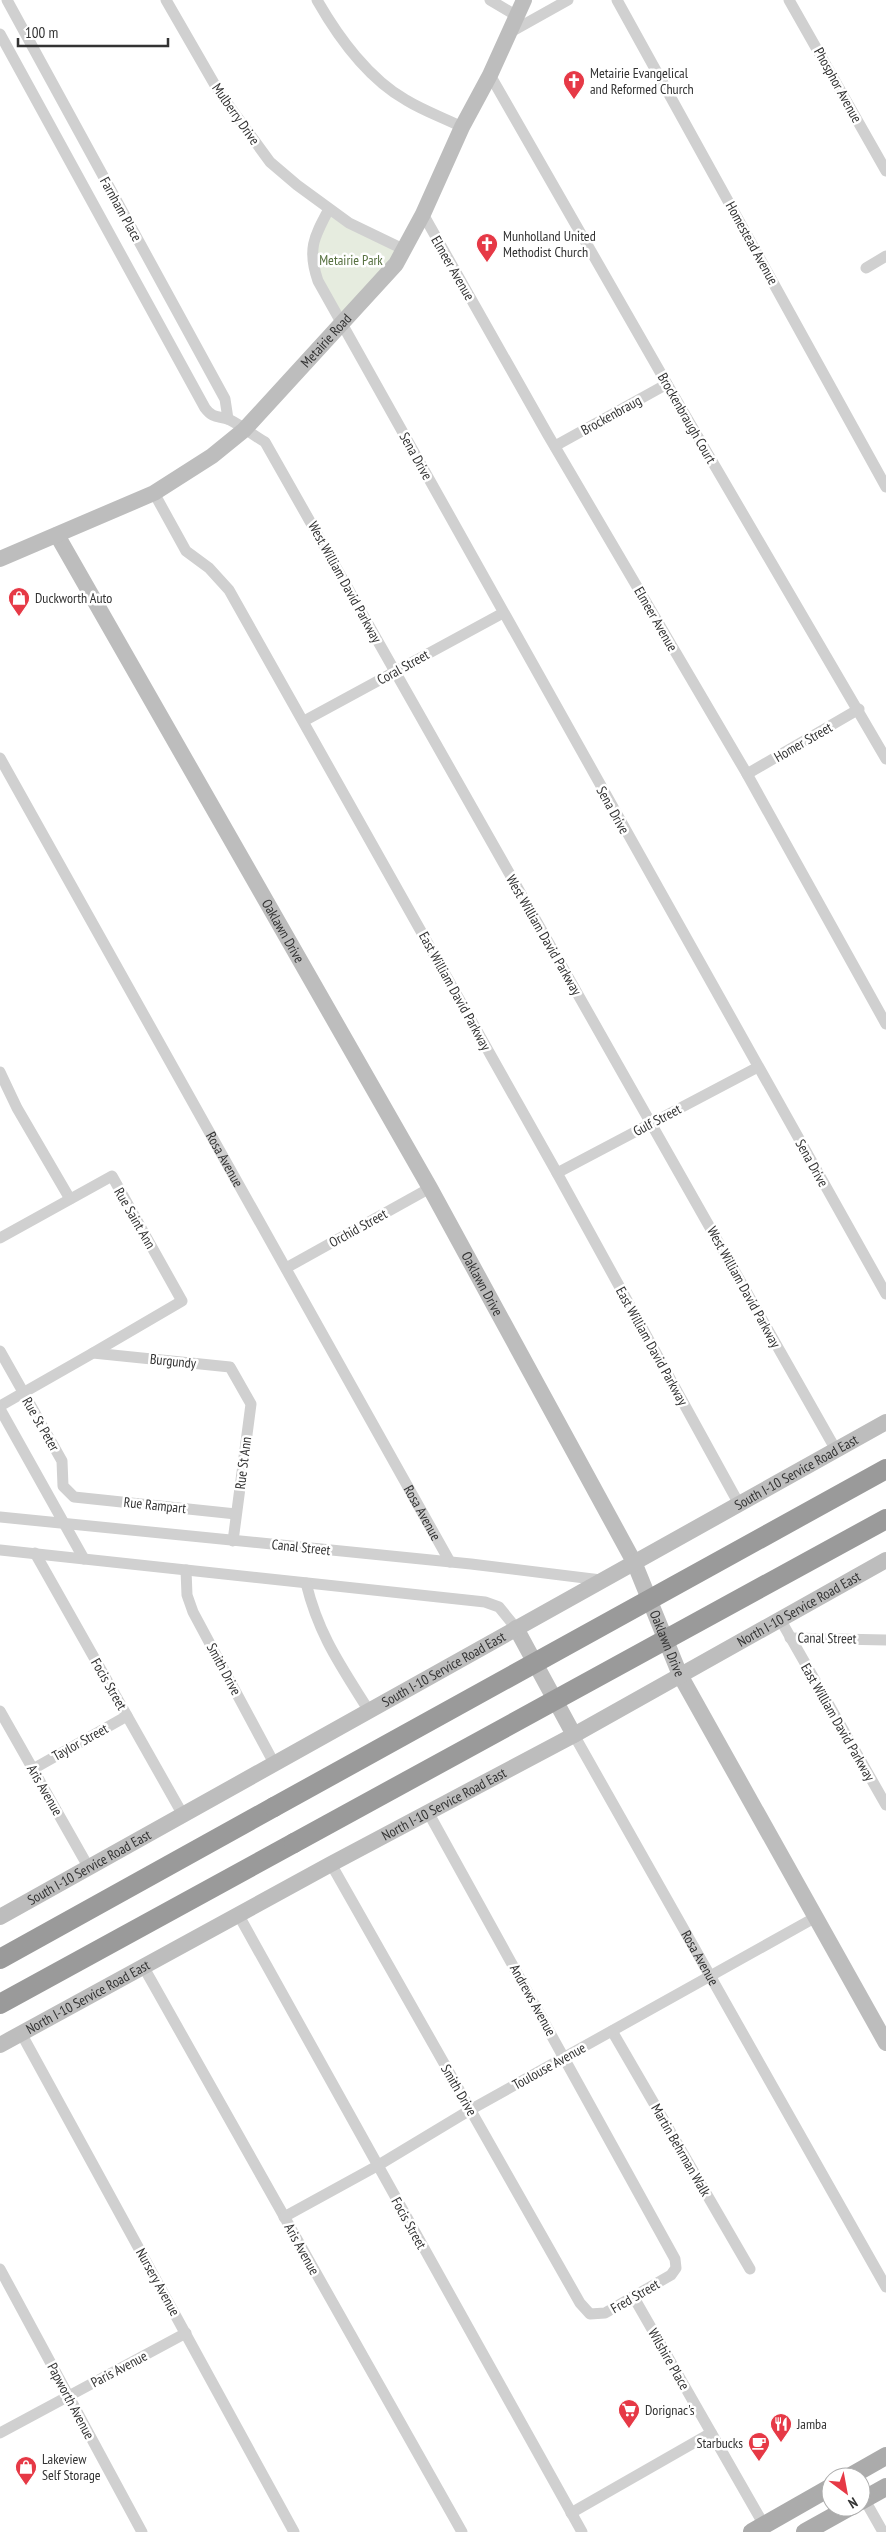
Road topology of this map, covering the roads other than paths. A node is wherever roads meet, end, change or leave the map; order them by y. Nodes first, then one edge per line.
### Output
1 (7, 0) edge
2 (166, 0) edge
3 (317, 0) edge
4 (490, 0) edge
5 (568, 0) edge
6 (617, 0) edge
7 (789, 0) edge
8 (524, 5) edge
9 (509, 33) junction
10 (0, 34) edge
11 (490, 75) junction
12 (462, 127) junction
13 (886, 171) edge
14 (329, 209) junction
15 (423, 214) junction
16 (405, 250) junction
17 (886, 256) edge
18 (866, 268) dead end
19 (343, 324) junction
20 (666, 384) junction
21 (228, 420) junction
22 (244, 430) junction
23 (555, 446) junction
24 (886, 487) edge
25 (154, 493) junction
26 (57, 536) junction
27 (0, 559) edge
28 (503, 613) junction
29 (395, 672) junction
30 (859, 709) junction
31 (304, 721) junction
32 (0, 758) edge
33 (886, 759) edge
34 (747, 774) junction
35 (886, 1024) edge
36 (758, 1067) junction
37 (0, 1072) edge
38 (651, 1123) junction
39 (557, 1173) junction
40 (430, 1188) junction
41 (70, 1200) junction
42 (0, 1238) edge
43 (286, 1268) junction
44 (886, 1294) edge
45 (0, 1351) edge
46 (93, 1353) junction
47 (242, 1387) joint
48 (23, 1393) junction
49 (0, 1408) edge
50 (886, 1422) edge
51 (836, 1450) junction
52 (886, 1469) edge
53 (74, 1497) joint
54 (739, 1504) junction
55 (236, 1514) junction
56 (0, 1517) edge
57 (886, 1519) edge
58 (64, 1524) junction
59 (233, 1541) junction
60 (0, 1550) edge
61 (35, 1553) junction
62 (84, 1559) junction
63 (886, 1560) edge
64 (450, 1562) junction
65 (634, 1562) junction
66 (186, 1570) junction
67 (601, 1580) junction
68 (306, 1583) junction
69 (780, 1619) junction
70 (516, 1628) junction
71 (790, 1638) junction
72 (886, 1640) edge
73 (680, 1675) junction
74 (0, 1711) edge
75 (370, 1712) junction
76 (127, 1716) junction
77 (574, 1735) junction
78 (275, 1765) junction
79 (33, 1769) junction
80 (886, 1806) edge
81 (428, 1812) junction
82 (183, 1815) junction
83 (331, 1864) junction
84 (89, 1868) junction
85 (238, 1914) junction
86 (0, 1917) edge
87 (816, 1917) junction
88 (0, 1959) edge
89 (143, 1966) junction
90 (712, 1975) junction
91 (0, 2004) edge
92 (612, 2031) junction
93 (21, 2033) junction
94 (886, 2043) edge
95 (0, 2045) edge
96 (565, 2057) junction
97 (470, 2110) junction
98 (377, 2166) junction
99 (284, 2217) junction
100 (676, 2268) joint
101 (0, 2269) edge
102 (750, 2269) dead end
103 (886, 2287) edge
104 (633, 2296) junction
105 (590, 2314) joint
106 (186, 2333) junction
107 (69, 2396) junction
108 (0, 2433) edge
109 (711, 2433) junction
110 (886, 2456) edge
111 (868, 2467) edge
112 (886, 2487) edge
113 (821, 2493) edge
114 (871, 2494) edge
115 (571, 2514) junction
116 (871, 2516) edge
117 (830, 2517) edge
118 (761, 2530) edge
119 (142, 2532) edge
120 (294, 2532) edge
121 (462, 2532) edge
122 (582, 2532) edge
123 (805, 2532) edge
124 (883, 2532) edge

1 - 21 street, Farnham Place
2 - 14 street, Mulberry Drive
3 - 12 street
4 - 8 street
5 - 9 street
6 - 24 street, Homestead Avenue
7 - 13 street, Phosphor Avenue
8 - 9 street, Metairie Road
9 - 11 street, Metairie Road
10 - 21 street, Farnham Place
11 - 12 street, Metairie Road
11 - 20 street, Brockenbraugh Court
12 - 15 street, Metairie Road
14 - 16 street, Mulberry Drive
14 - 19 street
15 - 16 street, Metairie Road
15 - 23 street, Elmeer Avenue
16 - 19 street, Metairie Road
17 - 18 street
19 - 22 street, Metairie Road
19 - 28 street, Sena Drive
20 - 23 street, Brockenbraug
20 - 30 street, Brockenbraugh Court
21 - 22 street, Farnham Place
22 - 25 street, Metairie Road
22 - 29 street, West William David Parkway
23 - 34 street, Elmeer Avenue
25 - 26 street, Metairie Road
25 - 31 street, East William David Parkway
26 - 27 street, Metairie Road
26 - 40 street, Oaklawn Drive
28 - 29 street, Coral Street
28 - 36 street, Sena Drive
29 - 31 street, Coral Street
29 - 38 street, West William David Parkway
30 - 33 street, Brockenbraugh Court
30 - 34 street, Homer Street
31 - 39 street, East William David Parkway
32 - 43 street, Rosa Avenue
34 - 35 street, Elmeer Avenue
36 - 38 street, Gulf Street
36 - 44 street, Sena Drive
37 - 41 street
38 - 39 street, Gulf Street
38 - 51 street, West William David Parkway
39 - 54 street, East William David Parkway
40 - 43 street, Orchid Street
40 - 65 street, Oaklawn Drive
41 - 42 street
41 - 46 street, Rue Saint Ann
43 - 64 street, Rosa Avenue
45 - 48 street, Rue St Peter
46 - 47 street, Burgundy
46 - 48 street
47 - 55 street, Rue St Ann
48 - 49 street
48 - 53 street, Rue St Peter
49 - 58 street
50 - 51 street, South I-10 Service Road East
51 - 54 street, South I-10 Service Road East
52 - 88 highway, bridge
53 - 55 street, Rue Rampart
54 - 65 street, South I-10 Service Road East
55 - 59 street, Rue St Ann
56 - 58 street, Canal Street
57 - 91 highway, bridge
58 - 59 street, Canal Street
58 - 62 street
59 - 64 street, Canal Street
60 - 61 street
61 - 62 street
61 - 76 street, Focis Street
62 - 66 street
63 - 69 street, North I-10 Service Road East
64 - 67 street, Canal Street
65 - 67 street, South I-10 Service Road East
65 - 73 street, Oaklawn Drive
66 - 68 street
66 - 78 street, Smith Drive
67 - 70 street, South I-10 Service Road East
68 - 70 street
68 - 75 street
69 - 71 street, Canal Street
69 - 73 street, North I-10 Service Road East
70 - 75 street, South I-10 Service Road East
70 - 77 street, Rosa Avenue
71 - 72 street, Canal Street
71 - 80 street, East William David Parkway
73 - 77 street, North I-10 Service Road East
73 - 87 street, Oaklawn Drive
74 - 79 street, Aris Avenue
75 - 78 street, South I-10 Service Road East
76 - 79 street, Taylor Street
76 - 82 street, Focis Street
77 - 81 street, North I-10 Service Road East
77 - 90 street, Rosa Avenue
78 - 82 street, South I-10 Service Road East
79 - 84 street, Aris Avenue
81 - 83 street, North I-10 Service Road East
81 - 96 street, Andrews Avenue
82 - 84 street, South I-10 Service Road East
83 - 85 street, North I-10 Service Road East
83 - 97 street, Smith Drive
84 - 86 street, South I-10 Service Road East
85 - 89 street, North I-10 Service Road East
85 - 98 street, Focis Street
87 - 90 street, Toulouse Avenue
87 - 94 street, Oaklawn Drive
89 - 93 street, North I-10 Service Road East
89 - 99 street, Aris Avenue
90 - 92 street, Toulouse Avenue
90 - 103 street, Rosa Avenue
92 - 96 street, Toulouse Avenue
92 - 102 street, Martin Behrman Walk
93 - 95 street, North I-10 Service Road East
93 - 106 street, Nursery Avenue
96 - 97 street, Toulouse Avenue
96 - 100 street, Andrews Avenue
97 - 98 street, Toulouse Avenue
97 - 105 street, Smith Drive
98 - 99 street, Toulouse Avenue
98 - 115 street, Focis Street
99 - 121 street, Aris Avenue
100 - 104 street, Fred Street
101 - 107 street, Papworth Avenue
104 - 105 street, Fred Street
104 - 109 street, Wilshire Place
106 - 107 street, Paris Avenue
106 - 120 street, Nursery Avenue
107 - 108 street, Paris Avenue
107 - 119 street, Papworth Avenue
109 - 115 street
109 - 118 street, Wilshire Place
110 - 111 main road
112 - 114 main road
113 - 118 main road
115 - 122 street, Focis Street
116 - 124 street
117 - 123 main road

